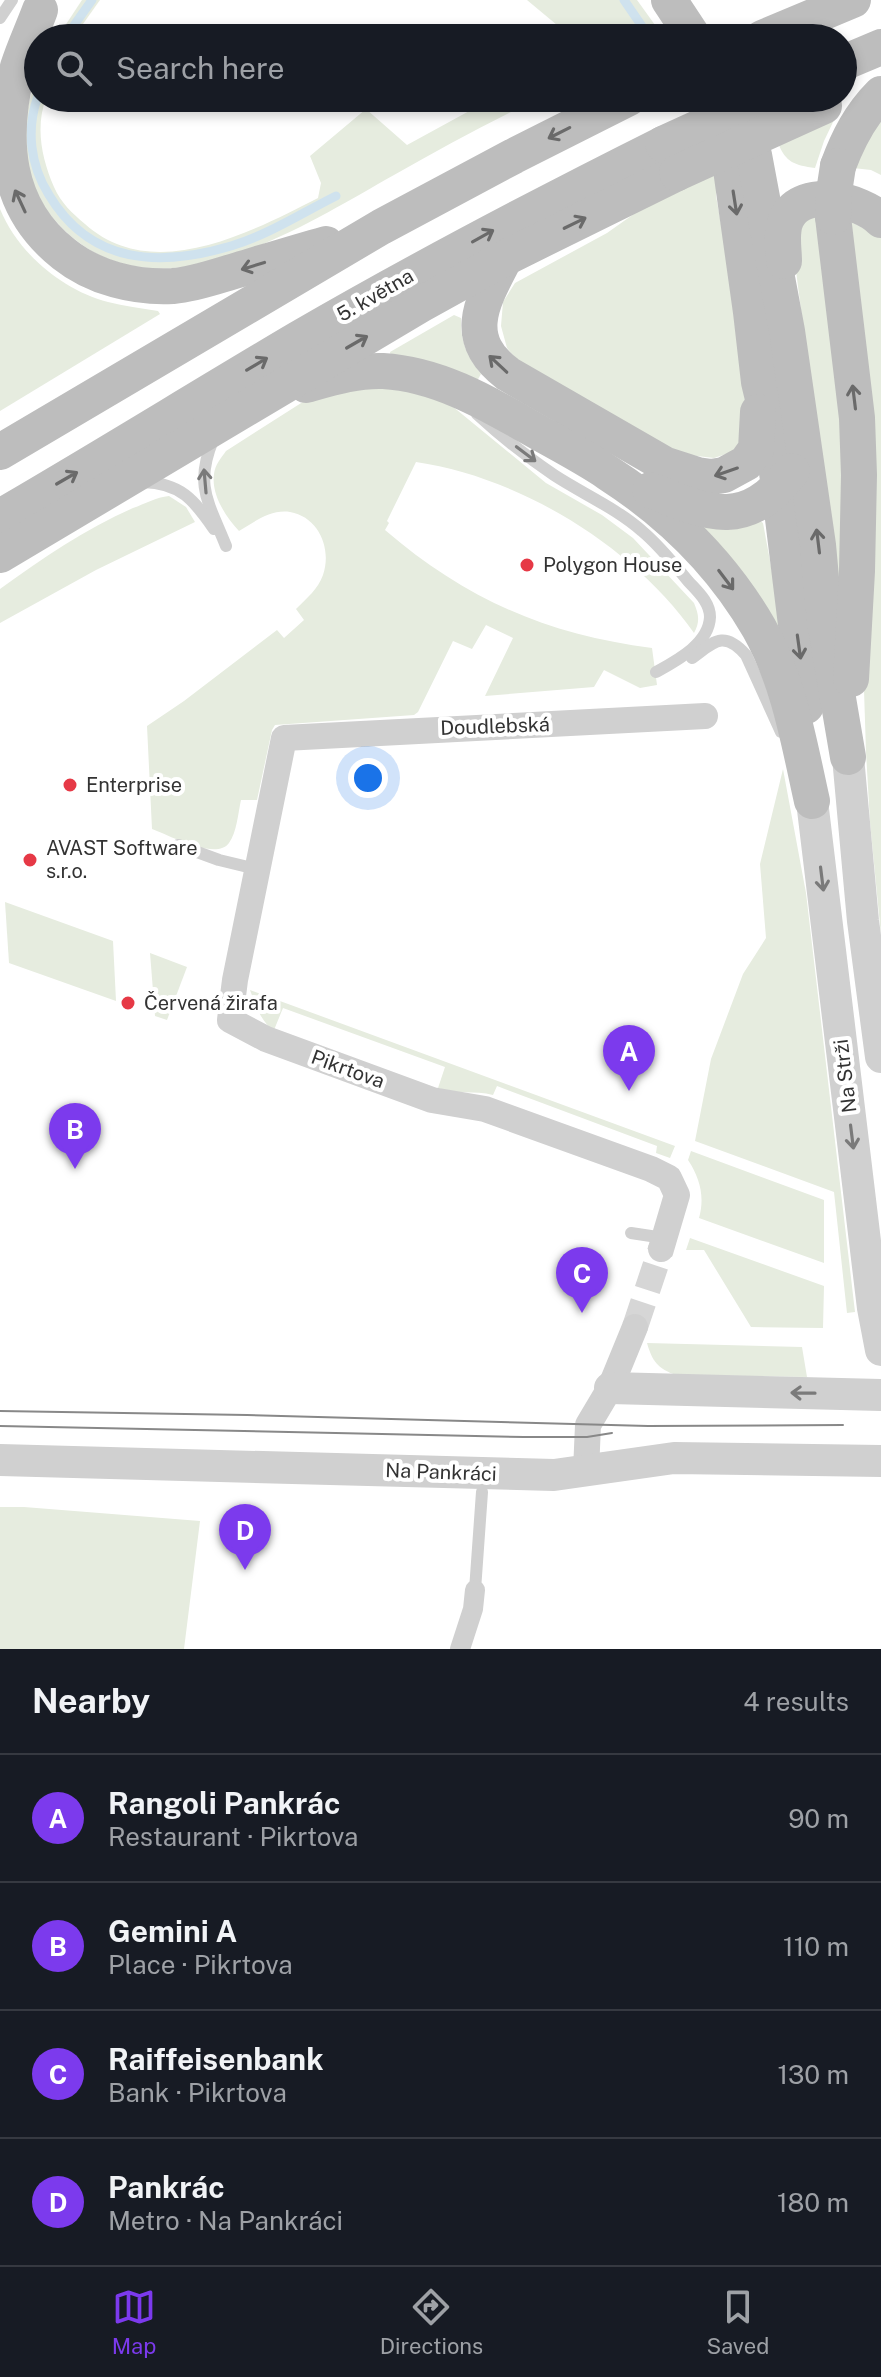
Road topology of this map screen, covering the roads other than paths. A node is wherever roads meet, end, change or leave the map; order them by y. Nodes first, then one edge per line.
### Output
1 (669, 0) edge
2 (853, 0) edge
3 (33, 3) edge
4 (0, 18) edge
5 (28, 24) edge
6 (685, 24) edge
7 (794, 24) edge
8 (24, 40) edge
9 (881, 47) edge
10 (857, 57) edge
11 (0, 76) edge
12 (881, 82) edge
13 (857, 92) edge
14 (881, 94) edge
15 (601, 112) edge
16 (725, 112) edge
17 (731, 112) edge
18 (742, 112) edge
19 (802, 112) edge
20 (754, 155) junction
21 (670, 158) junction
22 (881, 199) edge
23 (881, 220) edge
24 (381, 227) junction
25 (505, 258) junction
26 (787, 331) junction
27 (759, 382) junction
28 (445, 385) junction
29 (266, 396) junction
30 (229, 419) junction
31 (803, 443) junction
32 (0, 452) edge
33 (607, 472) junction
34 (120, 484) junction
35 (779, 486) junction
36 (0, 517) edge
37 (62, 519) junction
38 (0, 555) edge
39 (0, 567) edge
40 (705, 716) dead end
41 (284, 738) joint
42 (848, 757) junction
43 (812, 801) junction
44 (175, 853) dead end
45 (256, 869) junction
46 (881, 1057) edge
47 (631, 1233) dead end
48 (663, 1243) joint
49 (635, 1327) tunnel mouth
50 (881, 1350) edge
51 (610, 1388) junction
52 (881, 1395) edge
53 (0, 1460) edge
54 (881, 1461) edge
55 (586, 1471) junction
56 (482, 1492) dead end
57 (475, 1590) joint
58 (460, 1649) edge

1 - 6 main road
2 - 7 main road
3 - 4 lane
5 -> 3 main road
3 - 11 main road
24 -> 8 main road
9 - 10 main road
12 - 13 main road
42 -> 14 main road, bridge
15 -> 24 main road
16 -> 27 main road
17 - 20 main road
18 - 21 main road, 5. května, bridge
19 - 21 main road, bridge
20 - 22 main road
20 - 26 main road
25 -> 21 main road
36 -> 21 main road, 5. května
23 - 26 main road
24 - 32 main road
27 -> 25 main road
29 -> 25 main road
26 - 31 main road
27 - 35 main road
28 - 29 main road
28 - 33 main road
28 -> 43 lane
29 - 30 main road
30 - 34 main road
34 -> 30 lane
31 - 35 main road
42 -> 31 main road
33 - 35 main road
33 -> 43 main road
34 - 37 main road
35 -> 43 main road
37 - 38 main road
37 - 39 main road
40 - 41 street, Doudlebská
41 - 45 street, Pikrtova
42 - 46 street, Na Strži
43 -> 50 street, Na Strži
44 - 45 lane
45 - 48 street, Pikrtova
47 - 48 lane
49 - 51 street
52 -> 51 street
51 - 55 street
53 - 55 street, Na Pankráci
54 - 55 street, Na Pankráci
56 - 57 lane
57 - 58 street

